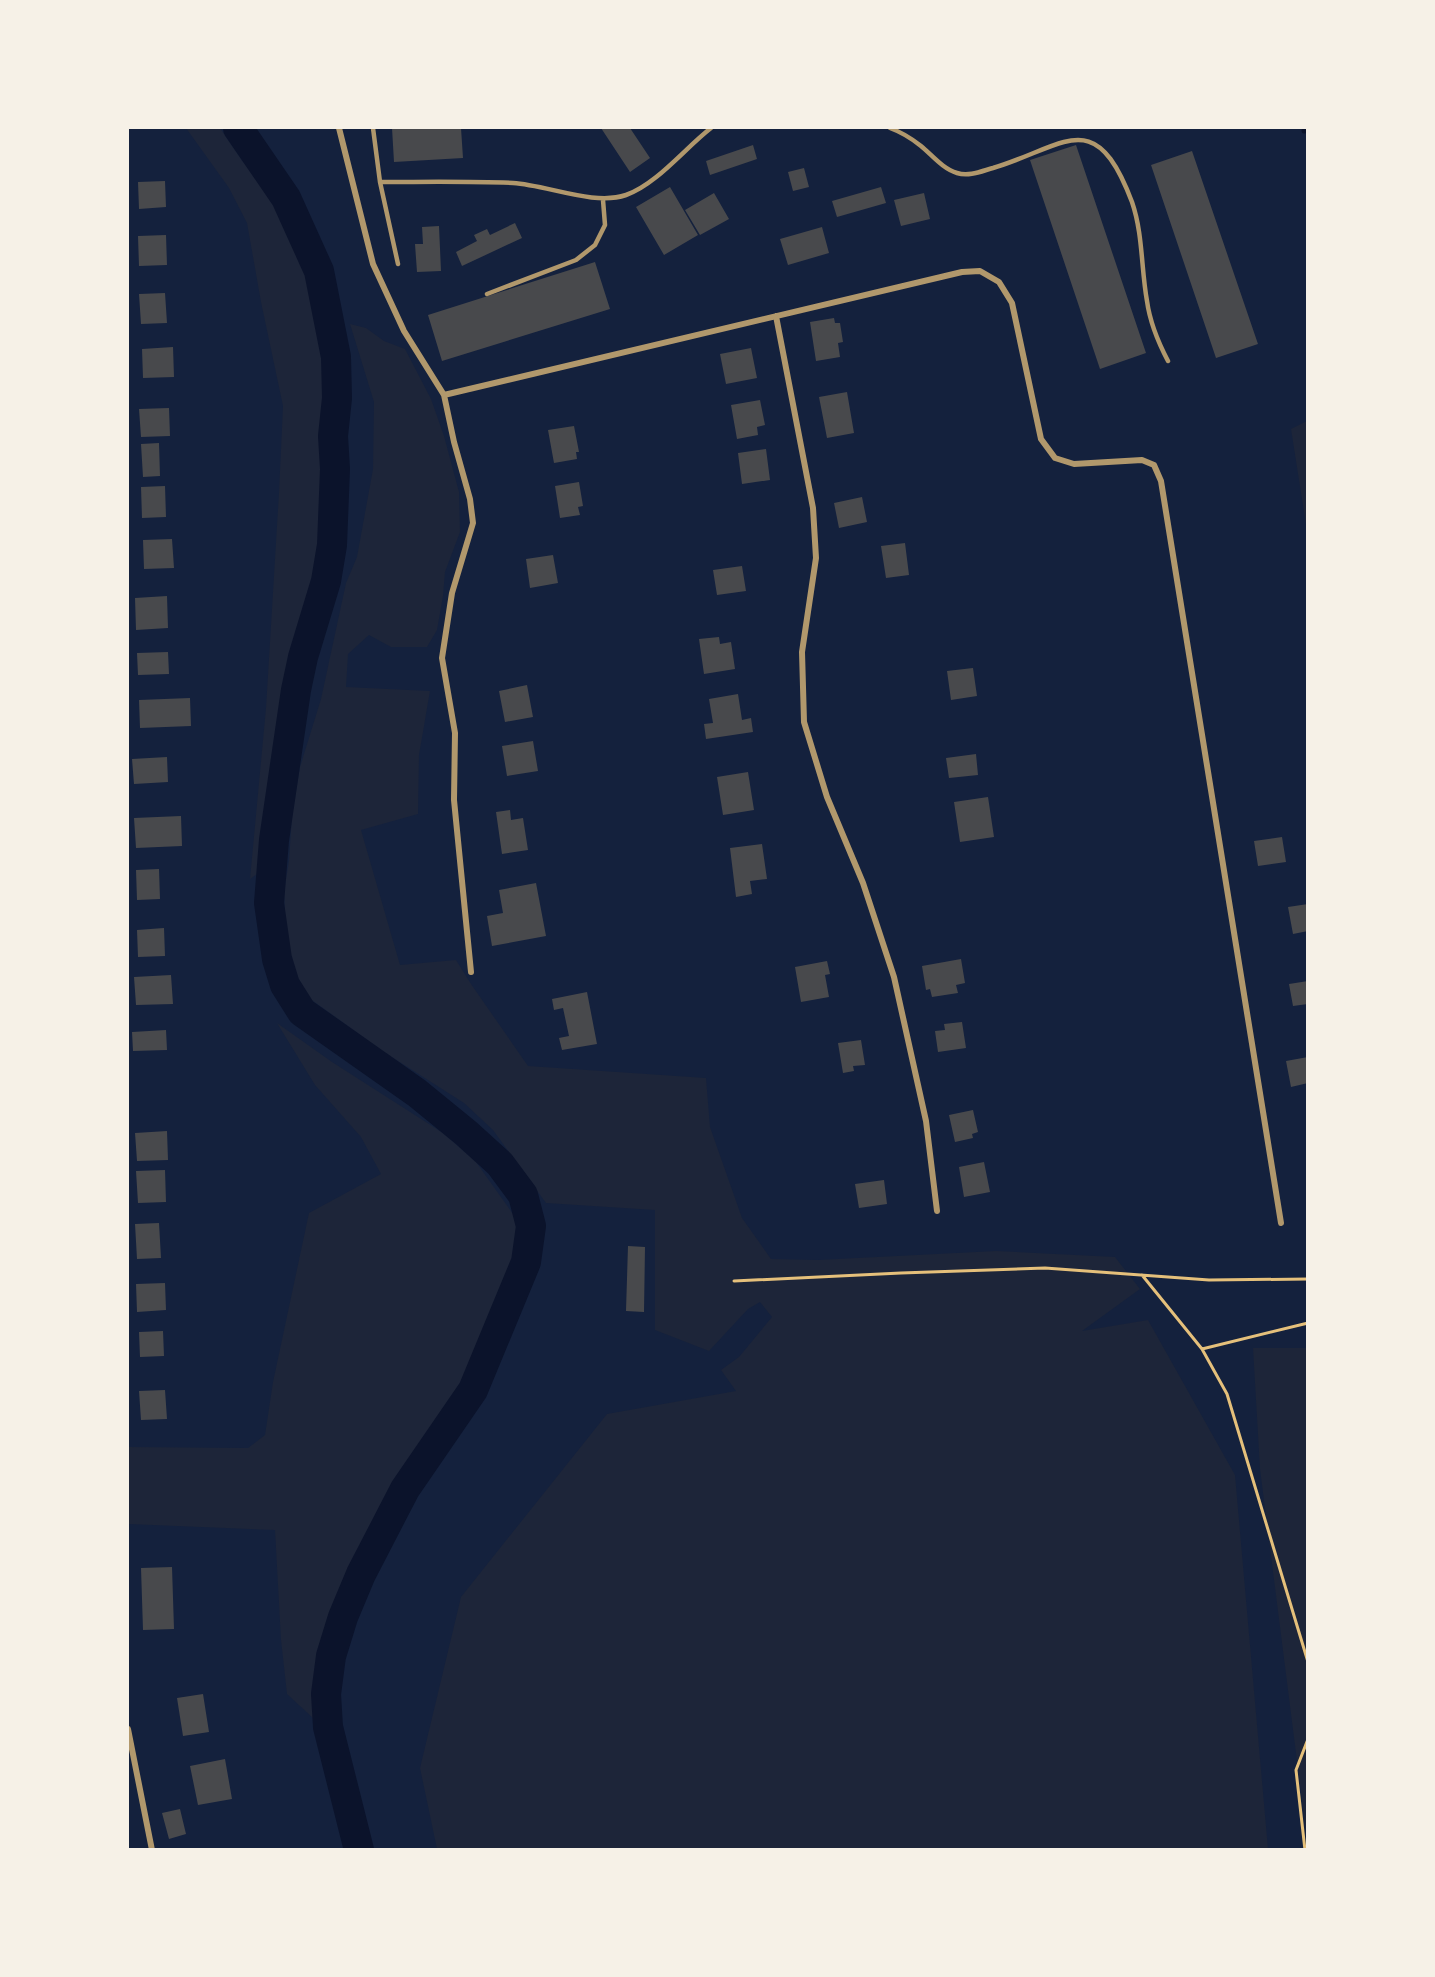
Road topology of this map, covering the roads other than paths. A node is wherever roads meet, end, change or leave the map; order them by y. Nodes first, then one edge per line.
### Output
1 (339, 128) edge
2 (373, 128) edge
3 (711, 128) edge
4 (890, 128) edge
5 (380, 182) junction
6 (603, 200) junction
7 (398, 264) dead end
8 (487, 294) dead end
9 (776, 316) junction
10 (1168, 362) dead end
11 (444, 395) junction
12 (471, 972) dead end
13 (938, 1211) dead end
14 (1281, 1222) dead end
15 (128, 1729) edge
16 (152, 1850) edge

1 - 11 street
2 - 5 lane
3 - 6 lane
4 - 10 lane
5 - 6 lane
5 - 7 lane
6 - 8 lane
9 - 11 street
9 - 13 street
9 - 14 street
11 - 12 street
15 - 16 street

